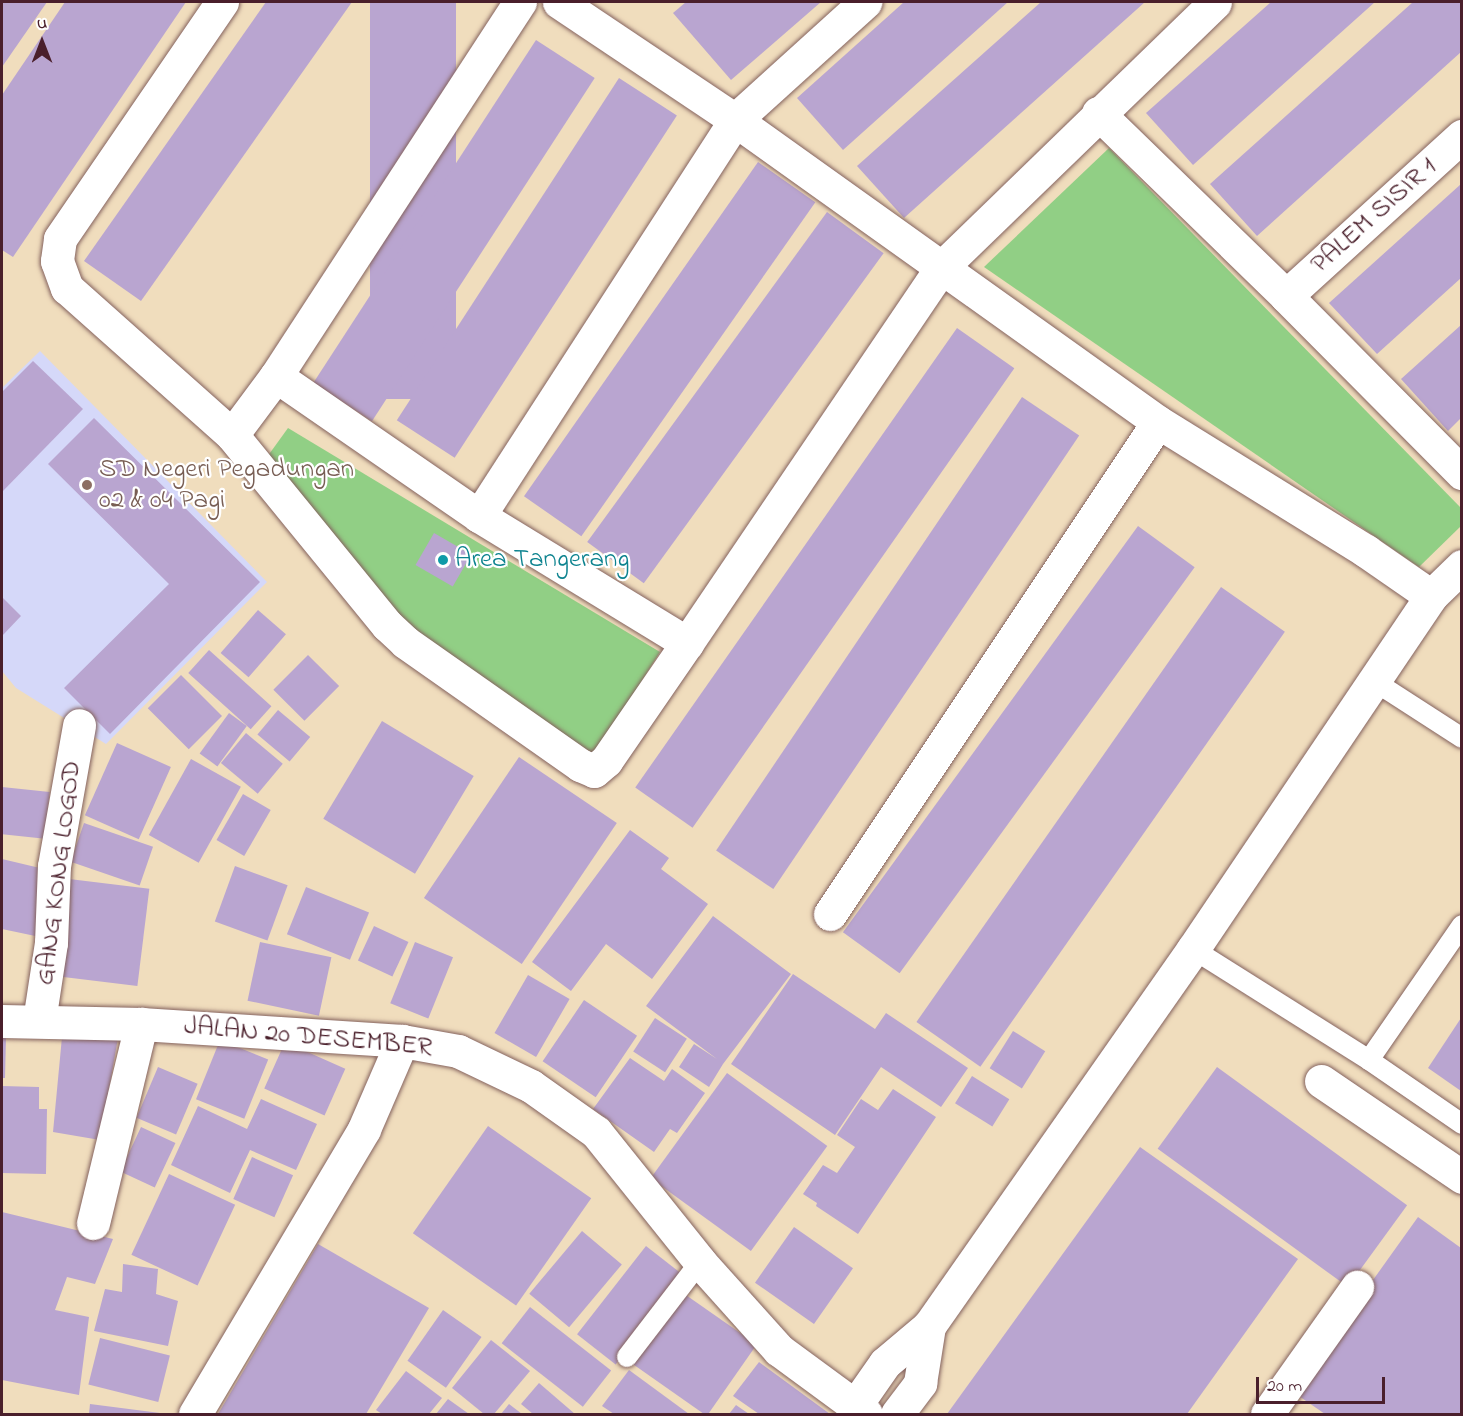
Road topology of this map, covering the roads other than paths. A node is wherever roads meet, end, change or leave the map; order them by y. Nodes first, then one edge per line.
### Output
1 (222, 2) edge
2 (520, 2) edge
3 (559, 2) edge
4 (865, 2) edge
5 (1206, 4) edge
6 (1098, 113) junction
7 (735, 120) junction
8 (1461, 136) edge
9 (942, 267) junction
10 (1286, 296) junction
11 (276, 376) junction
12 (1158, 422) junction
13 (232, 435) junction
14 (1461, 473) edge
15 (479, 516) junction
16 (1461, 566) edge
17 (1431, 596) junction
18 (687, 643) junction
19 (1374, 681) junction
20 (79, 725) dead end
21 (1461, 738) edge
22 (830, 914) dead end
23 (1461, 925) edge
24 (1193, 949) junction
25 (2, 1021) edge
26 (39, 1021) junction
27 (141, 1024) junction
28 (402, 1041) junction
29 (1370, 1060) junction
30 (1321, 1082) dead end
31 (1461, 1124) edge
32 (1461, 1177) edge
33 (93, 1223) dead end
34 (700, 1262) junction
35 (1356, 1287) dead end
36 (929, 1326) junction
37 (627, 1357) dead end
38 (861, 1410) edge
39 (195, 1414) edge
40 (897, 1414) edge
41 (1268, 1414) edge

1 - 13 street
2 - 11 street
3 - 7 street
4 - 7 street
5 - 6 street
6 - 9 street
6 - 10 street
7 - 9 street
7 - 15 street
8 - 10 street, PALEM SISIR 1
9 - 12 street
9 - 18 street
10 - 14 street
11 - 13 street
11 - 15 street
12 - 17 street
12 - 22 street
13 - 18 street
15 - 18 street
16 - 17 street
17 - 19 street
19 - 21 lane
19 - 24 street
20 - 26 street, GANG KONG LOGOD
23 - 29 lane
24 - 29 lane
24 - 36 street
25 - 26 street, JALAN 20 DESEMBER
26 - 27 street, JALAN 20 DESEMBER
27 - 28 street, JALAN 20 DESEMBER
27 - 33 street
28 - 34 street, JALAN 20 DESEMBER
28 - 39 street
29 - 31 lane
30 - 32 street
34 - 37 lane
34 - 38 street, JALAN 20 DESEMBER
35 - 41 street
36 - 38 street
36 - 40 street

